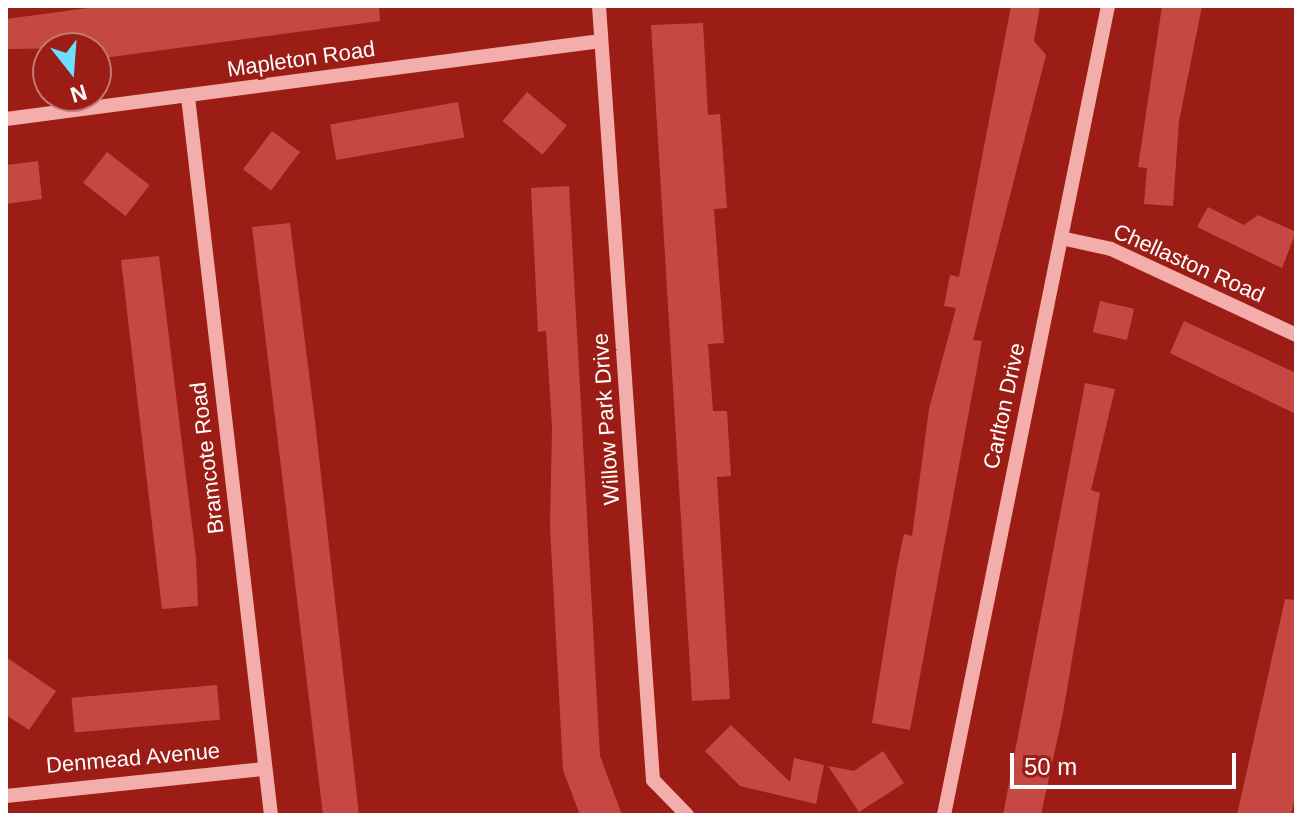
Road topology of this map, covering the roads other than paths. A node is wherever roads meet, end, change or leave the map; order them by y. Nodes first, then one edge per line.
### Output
1 (599, 6) edge
2 (1108, 6) edge
3 (601, 41) junction
4 (188, 97) junction
5 (6, 119) edge
6 (1061, 238) junction
7 (1296, 335) edge
8 (265, 769) junction
9 (6, 796) edge
10 (271, 815) edge
11 (687, 815) edge
12 (944, 815) edge

1 - 3 street, Willow Park Drive
2 - 6 street, Carlton Drive
3 - 4 street, Mapleton Road
3 - 11 street, Willow Park Drive
4 - 5 street, Mapleton Road
4 - 8 street, Bramcote Road
6 - 7 street, Chellaston Road
6 - 12 street, Carlton Drive
8 - 9 street, Denmead Avenue
8 - 10 street, Bramcote Road

